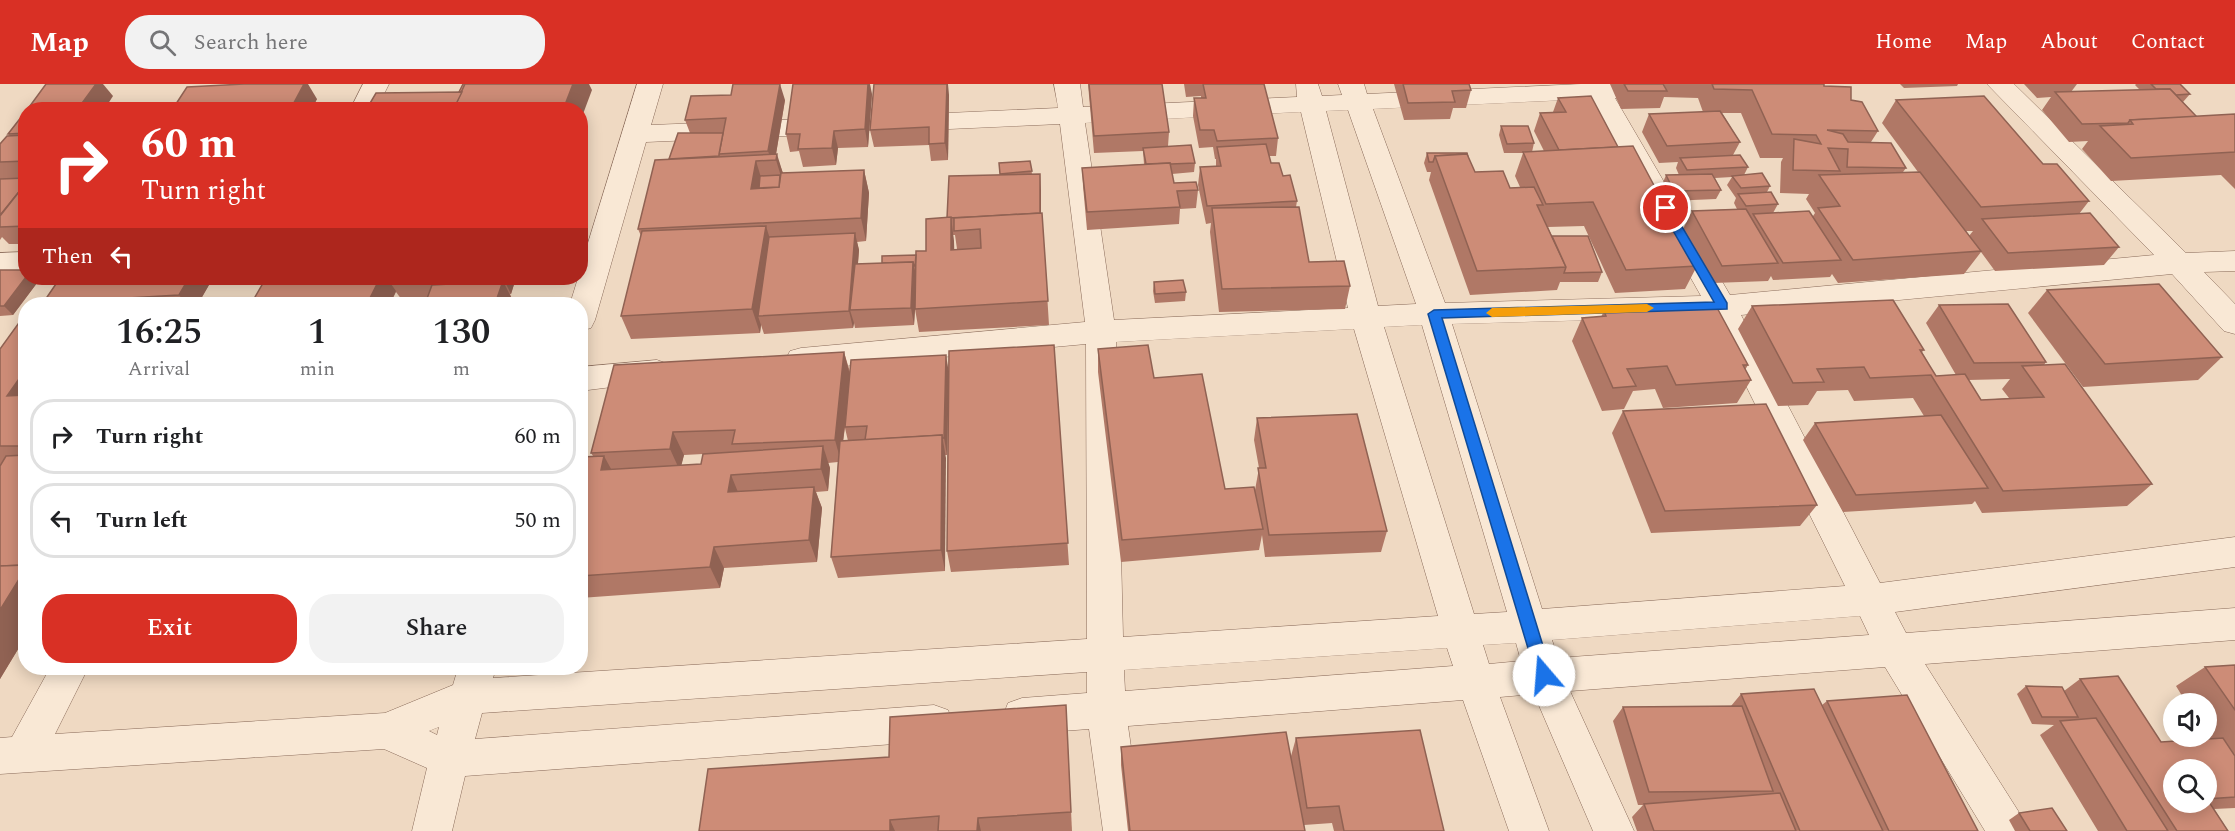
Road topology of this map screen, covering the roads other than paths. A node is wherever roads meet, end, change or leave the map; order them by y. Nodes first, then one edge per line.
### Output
1 (376, 84) edge
2 (650, 84) edge
3 (1067, 84) edge
4 (1750, 84) edge
5 (2000, 84) edge
6 (1596, 87) edge
7 (1354, 94) edge
8 (1310, 95) edge
9 (367, 102) edge
10 (1070, 116) junction
11 (633, 134) junction
12 (594, 235) edge
13 (2235, 261) edge
14 (18, 262) edge
15 (0, 263) edge
16 (2180, 263) junction
17 (588, 271) edge
18 (1722, 306) junction
19 (1434, 314) junction
20 (1366, 319) junction
21 (2235, 323) edge
22 (1101, 332) junction
23 (770, 362) edge
24 (687, 370) edge
25 (588, 378) edge
26 (2235, 552) edge
27 (1871, 600) junction
28 (2235, 624) edge
29 (1527, 625) junction
30 (1461, 631) junction
31 (1896, 651) junction
32 (1106, 655) junction
33 (64, 675) edge
34 (1544, 675) junction
35 (473, 682) edge
36 (1476, 682) junction
37 (1106, 710) junction
38 (386, 731) junction
39 (12, 755) edge
40 (449, 759) junction
41 (432, 831) edge
42 (1123, 831) edge
43 (1529, 831) edge
44 (1614, 831) edge
45 (2008, 831) edge

1 - 9 street
2 - 11 street
3 - 10 street
4 - 6 street
5 - 16 street
6 - 7 street
6 - 18 street
7 - 8 street
7 - 19 street
8 - 10 street
8 - 20 street
10 - 11 street
10 - 22 street
11 - 12 street
12 - 17 street
13 - 16 street
14 - 15 street
16 - 18 street
16 - 21 street
18 - 19 street
18 - 27 street
19 - 20 street
19 - 29 street
20 - 22 street
20 - 30 street
22 - 23 street
22 - 32 street
24 - 25 street
26 - 27 street
27 - 29 street
27 - 31 street
28 - 31 street
29 - 30 street
29 - 34 street
30 - 32 street
30 - 36 street
31 - 34 street
31 - 45 street
32 - 35 street
32 - 37 street
33 - 39 street
34 - 36 street
34 - 44 street
35 - 38 street
35 - 40 street
36 - 37 street
36 - 43 street
37 - 40 street
37 - 42 street
38 - 39 street
38 - 40 street
40 - 41 street

